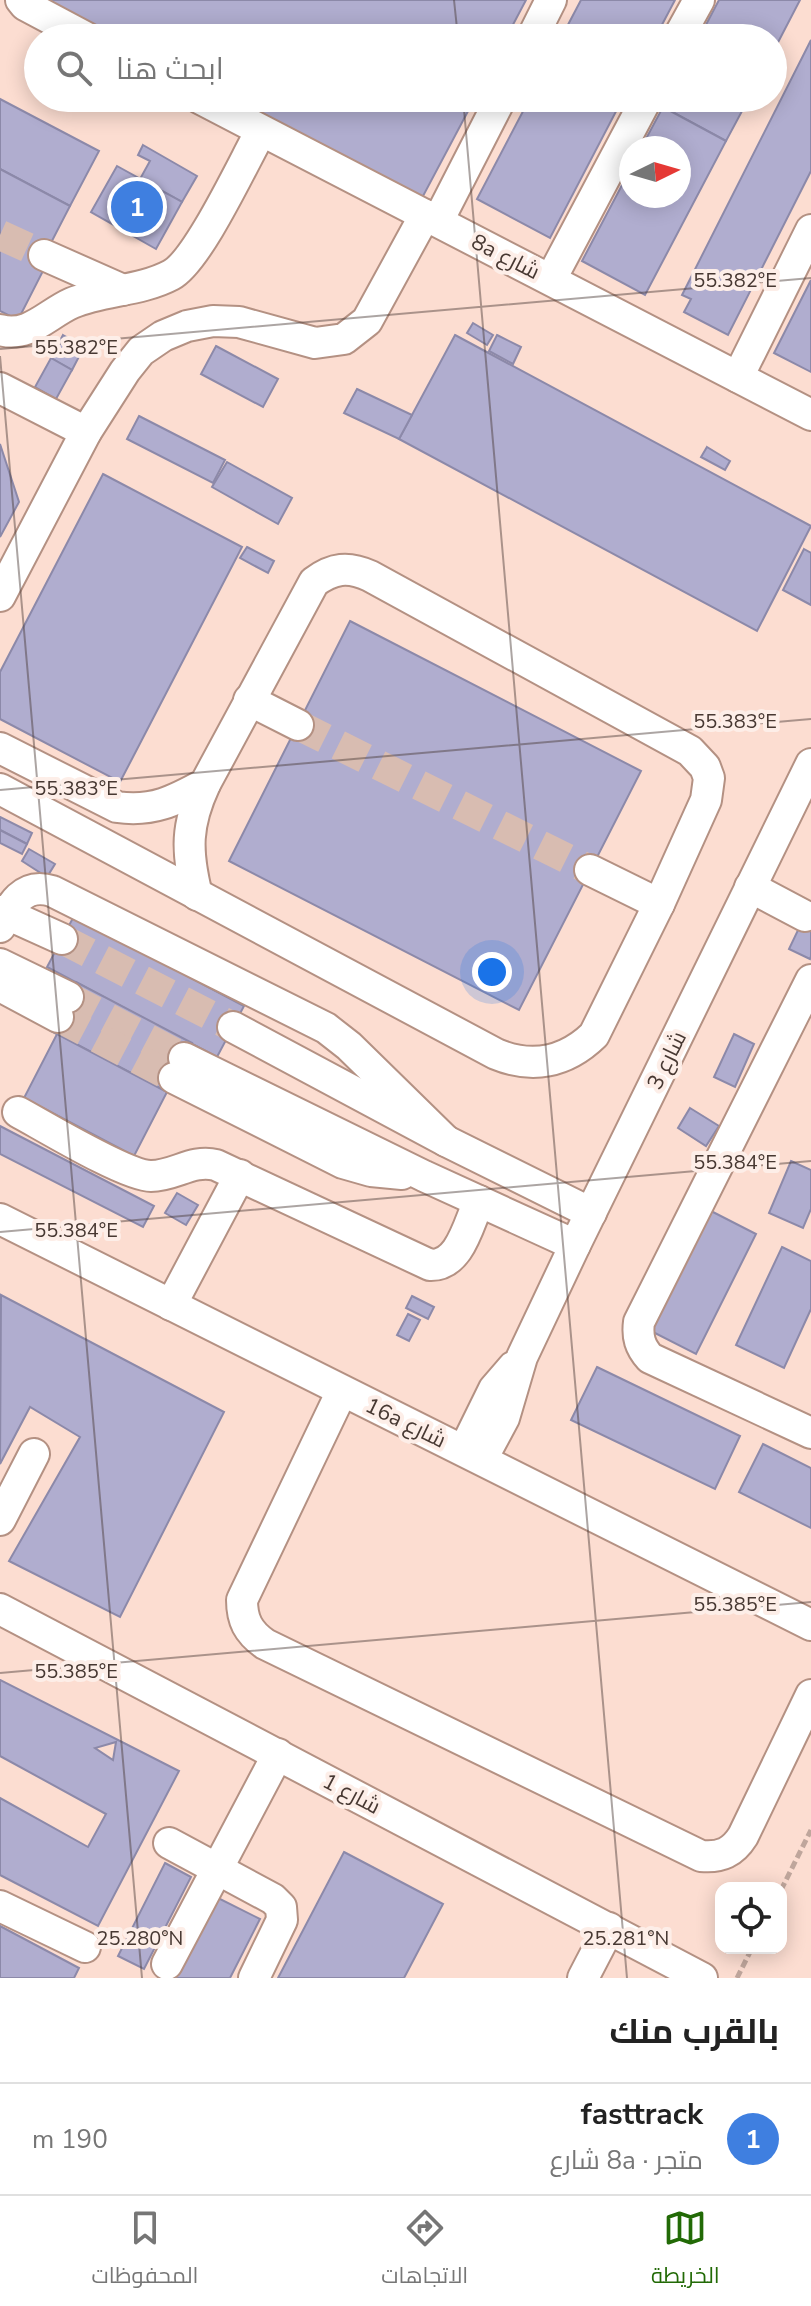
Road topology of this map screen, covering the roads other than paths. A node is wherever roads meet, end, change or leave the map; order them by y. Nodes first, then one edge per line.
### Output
1 (551, 0) edge
2 (699, 0) edge
3 (15, 2) edge
4 (59, 24) edge
5 (539, 24) edge
6 (686, 24) edge
7 (225, 112) edge
8 (493, 112) edge
9 (640, 112) edge
10 (261, 131) junction
11 (432, 218) junction
12 (811, 230) edge
13 (44, 255) tunnel mouth
14 (551, 279) junction
15 (123, 290) junction
16 (0, 330) edge
17 (738, 377) junction
18 (0, 388) edge
19 (811, 415) edge
20 (86, 432) junction
21 (0, 596) edge
22 (249, 700) junction
23 (298, 725) tunnel mouth
24 (0, 748) edge
25 (811, 764) edge
26 (205, 784) junction
27 (0, 789) edge
28 (117, 807) junction
29 (98, 841) junction
30 (590, 870) tunnel mouth
31 (750, 887) junction
32 (197, 895) junction
33 (659, 904) junction
34 (805, 916) dead end
35 (2, 917) edge
36 (62, 939) tunnel mouth
37 (0, 964) edge
38 (811, 980) edge
39 (0, 986) edge
40 (233, 1027) tunnel mouth
41 (179, 1068) tunnel mouth
42 (18, 1112) dead end
43 (446, 1141) junction
44 (240, 1175) junction
45 (479, 1201) junction
46 (591, 1213) junction
47 (0, 1219) edge
48 (575, 1245) junction
49 (171, 1305) junction
50 (342, 1391) junction
51 (811, 1433) edge
52 (34, 1454) dead end
53 (473, 1454) junction
54 (0, 1520) edge
55 (0, 1609) edge
56 (811, 1625) edge
57 (811, 1695) edge
58 (278, 1754) junction
59 (169, 1843) dead end
60 (219, 1869) junction
61 (0, 1906) edge
62 (609, 1928) junction
63 (85, 1947) dead end
64 (167, 1964) dead end
65 (254, 1978) edge
66 (583, 1978) edge
67 (702, 1978) edge

1 - 5 street
2 - 6 street
3 - 4 street
7 - 10 street, 8a شارع
8 - 11 street
9 - 14 street
10 - 11 street, 8a شارع
10 - 15 street
11 - 14 street, 8a شارع
11 - 20 street
12 - 17 street
13 - 15 street
14 - 17 street, 8a شارع
15 - 16 street
17 - 19 street, 8a شارع
18 - 20 street
20 - 21 street
22 - 23 street
22 - 26 street
22 - 33 street
24 - 28 street
25 - 31 street, شارع 3
26 - 28 street
26 - 32 street
27 - 29 street
28 - 29 street
29 - 32 street
30 - 33 street
31 - 34 street
31 - 46 street, شارع 3
32 - 33 street
35 - 36 street
35 - 43 street
37 - 39 street
38 - 51 street
40 - 43 street
41 - 45 street
42 - 44 street
43 - 46 street
44 - 45 street
44 - 49 street
45 - 48 street
46 - 48 street, شارع 3
47 - 49 street, 16a شارع
48 - 53 street, شارع 3
49 - 50 street, 16a شارع
50 - 53 street, 16a شارع
50 - 57 street
52 - 54 street
53 - 56 street, 16a شارع
55 - 58 street, شارع 1
58 - 60 street
58 - 62 street, شارع 1
59 - 60 street
60 - 64 street
60 - 65 street
61 - 63 street
62 - 66 street
62 - 67 street, شارع 1

